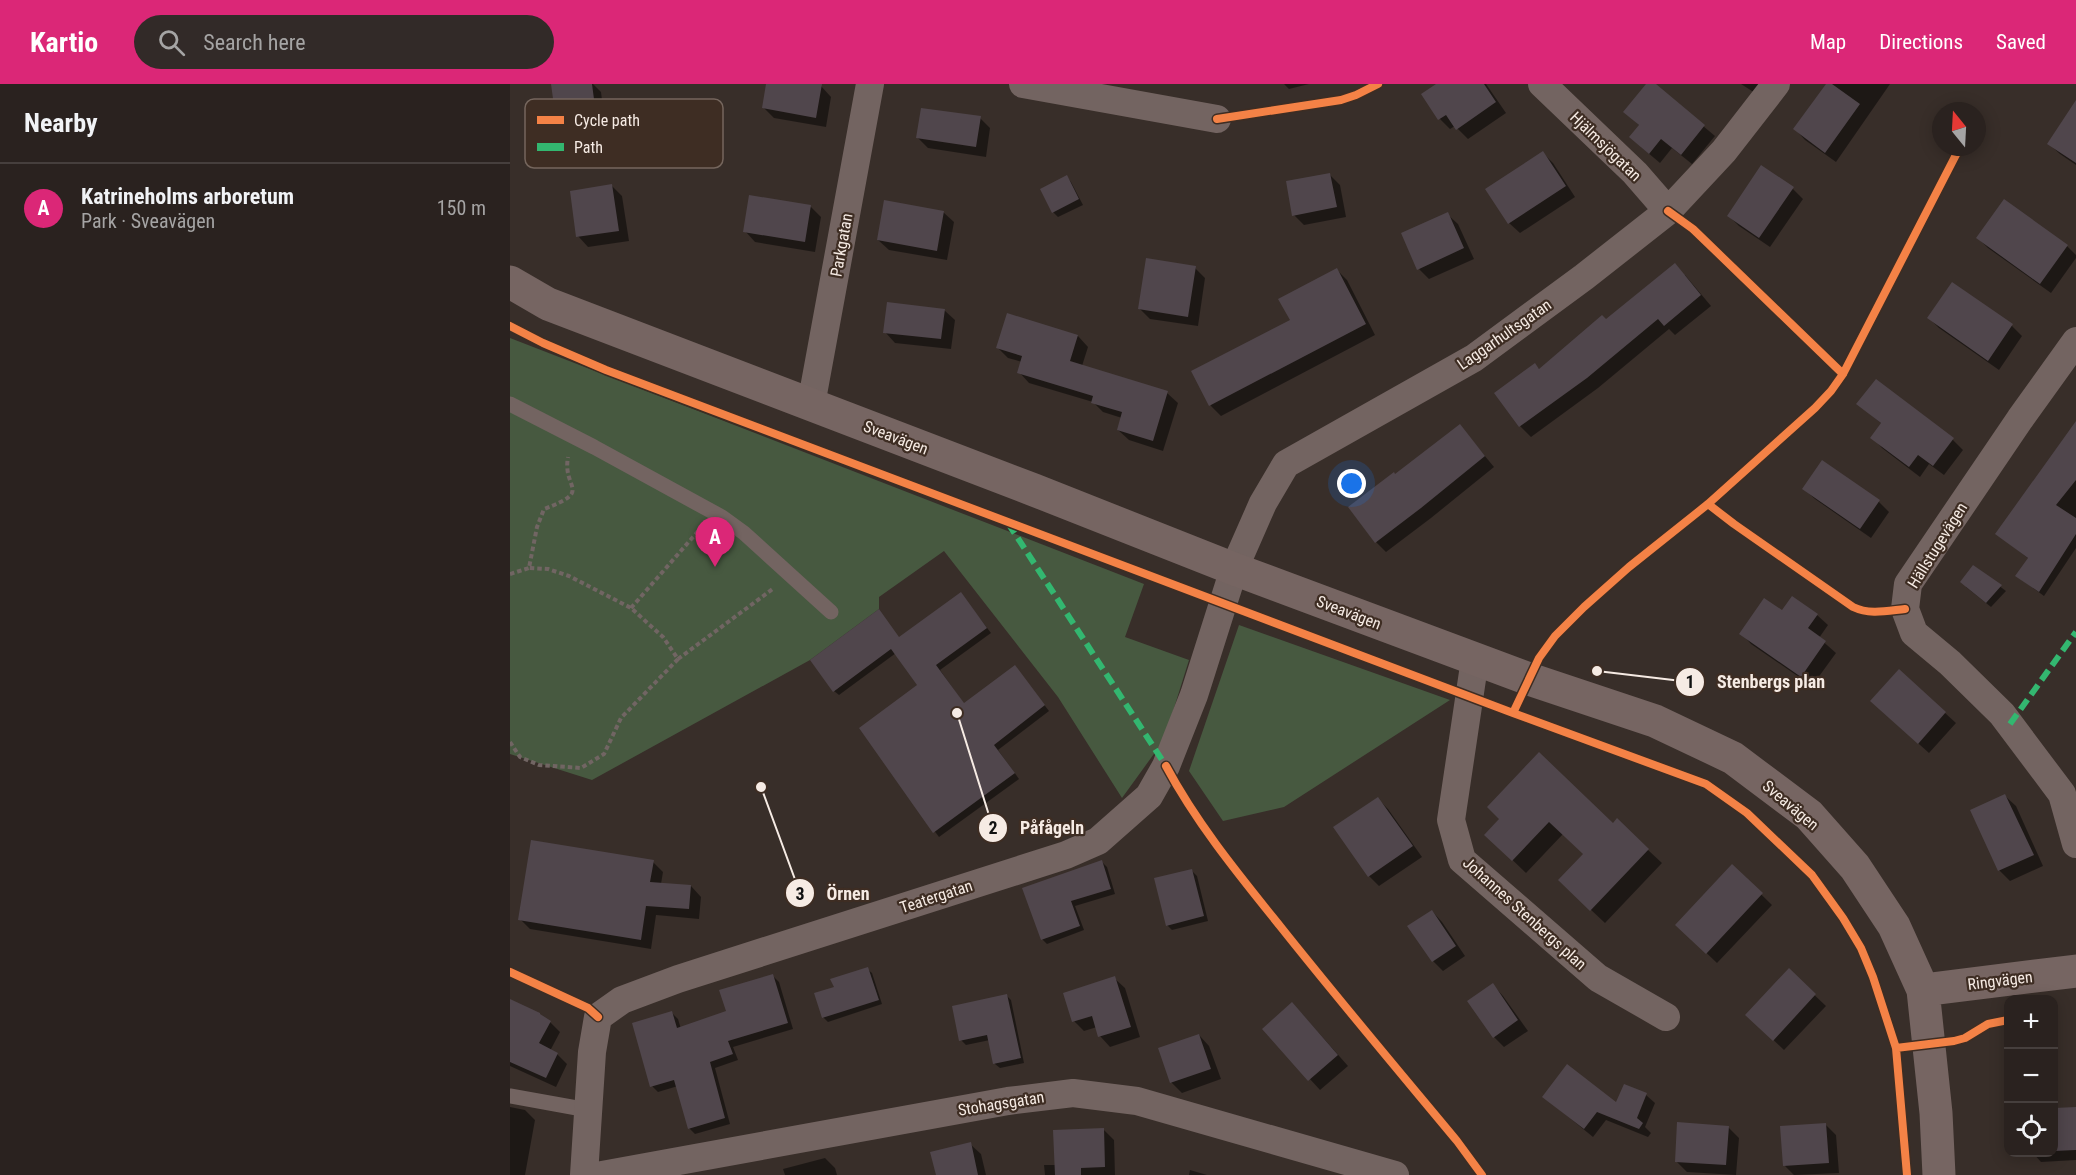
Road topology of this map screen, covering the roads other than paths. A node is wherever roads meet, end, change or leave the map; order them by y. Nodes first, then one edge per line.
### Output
1 (870, 84) edge
2 (1023, 84) edge
3 (1542, 84) edge
4 (1776, 84) edge
5 (1217, 119) dead end
6 (1668, 211) junction
7 (510, 282) edge
8 (2076, 341) edge
9 (510, 404) edge
10 (811, 405) junction
11 (1234, 569) junction
12 (831, 612) dead end
13 (1475, 659) junction
14 (2069, 792) edge
15 (2076, 844) edge
16 (2076, 971) edge
17 (1923, 990) junction
18 (1666, 1017) dead end
19 (510, 1095) edge
20 (588, 1110) junction
21 (584, 1175) edge
22 (602, 1175) edge
23 (1395, 1175) edge
24 (1940, 1175) edge

1 - 10 street, Parkgatan
2 - 5 street
3 - 6 street, Hjälmsjögatan
4 - 6 street, Laggarhultsgatan
6 - 11 street, Laggarhultsgatan
7 - 10 street, Sveavägen
8 - 14 street, Hällstugevägen
9 - 12 lane
10 - 11 street, Sveavägen
11 - 13 street, Sveavägen
11 - 20 street, Teatergatan
13 - 17 street, Sveavägen
13 - 18 street, Johannes Stenbergs plan
14 - 15 street, Hällstugevägen
16 - 17 street, Ringvägen
17 - 24 street, Sveavägen
19 - 20 lane
20 - 21 street, Teatergatan
22 - 23 street, Stohagsgatan

